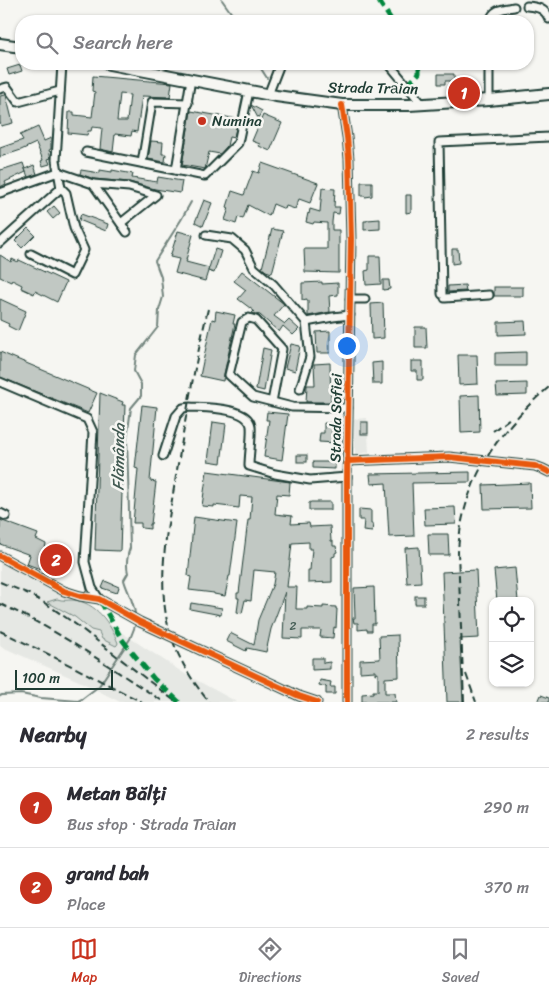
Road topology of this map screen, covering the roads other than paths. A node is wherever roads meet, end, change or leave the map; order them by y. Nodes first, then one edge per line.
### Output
1 (527, 6) dead end
2 (514, 7) dead end
3 (492, 15) edge
4 (549, 18) edge
5 (0, 44) edge
6 (15, 46) edge
7 (62, 70) edge
8 (142, 70) edge
9 (278, 70) edge
10 (394, 70) edge
11 (489, 70) edge
12 (191, 79) junction
13 (0, 89) edge
14 (60, 91) junction
15 (249, 91) junction
16 (549, 94) edge
17 (268, 95) junction
18 (489, 100) junction
19 (188, 103) junction
20 (422, 104) junction
21 (342, 105) junction
22 (549, 137) edge
23 (86, 152) dead end
24 (142, 163) junction
25 (176, 170) junction
26 (58, 172) junction
27 (93, 184) junction
28 (61, 188) junction
29 (0, 193) edge
30 (121, 223) junction
31 (128, 232) dead end
32 (206, 234) dead end
33 (0, 242) edge
34 (31, 254) dead end
35 (489, 295) dead end
36 (365, 299) dead end
37 (350, 300) junction
38 (350, 315) junction
39 (306, 322) junction
40 (0, 382) edge
41 (300, 389) dead end
42 (272, 402) junction
43 (348, 408) junction
44 (163, 456) dead end
45 (348, 461) junction
46 (549, 472) edge
47 (347, 478) junction
48 (0, 556) edge
49 (99, 599) junction
50 (317, 702) edge
51 (347, 702) edge

1 - 4 street
2 - 3 street
5 - 6 highway
7 - 14 street
8 - 12 highway, Strada Trаian
9 - 17 street
10 - 20 street
11 - 18 street
12 - 15 highway, Strada Trаian
12 - 19 street
13 - 14 street
14 - 26 street
15 - 17 highway, Strada Trаian
15 - 25 street
16 - 18 highway, Strada Trаian
17 - 21 highway, Strada Trаian
18 - 20 highway, Strada Trаian
19 - 24 street
19 - 25 street
20 - 21 highway, Strada Trаian
21 - 37 street, Strada Sofiei
22 - 35 street
23 - 24 street
24 - 25 street
26 - 27 street
26 - 28 street
26 - 29 street
27 - 30 street
27 - 30 street
28 - 33 street
28 - 34 street
30 - 31 street
32 - 39 street
36 - 37 street
37 - 38 street, Strada Sofiei
38 - 39 street
38 - 43 street, Strada Sofiei
39 - 41 street
40 - 49 street
42 - 42 street
42 - 43 street
43 - 45 street, Strada Sofiei
44 - 47 street
45 - 46 street
45 - 47 street, Strada Sofiei
47 - 51 street, Strada Sofiei
48 - 49 street
49 - 50 street

